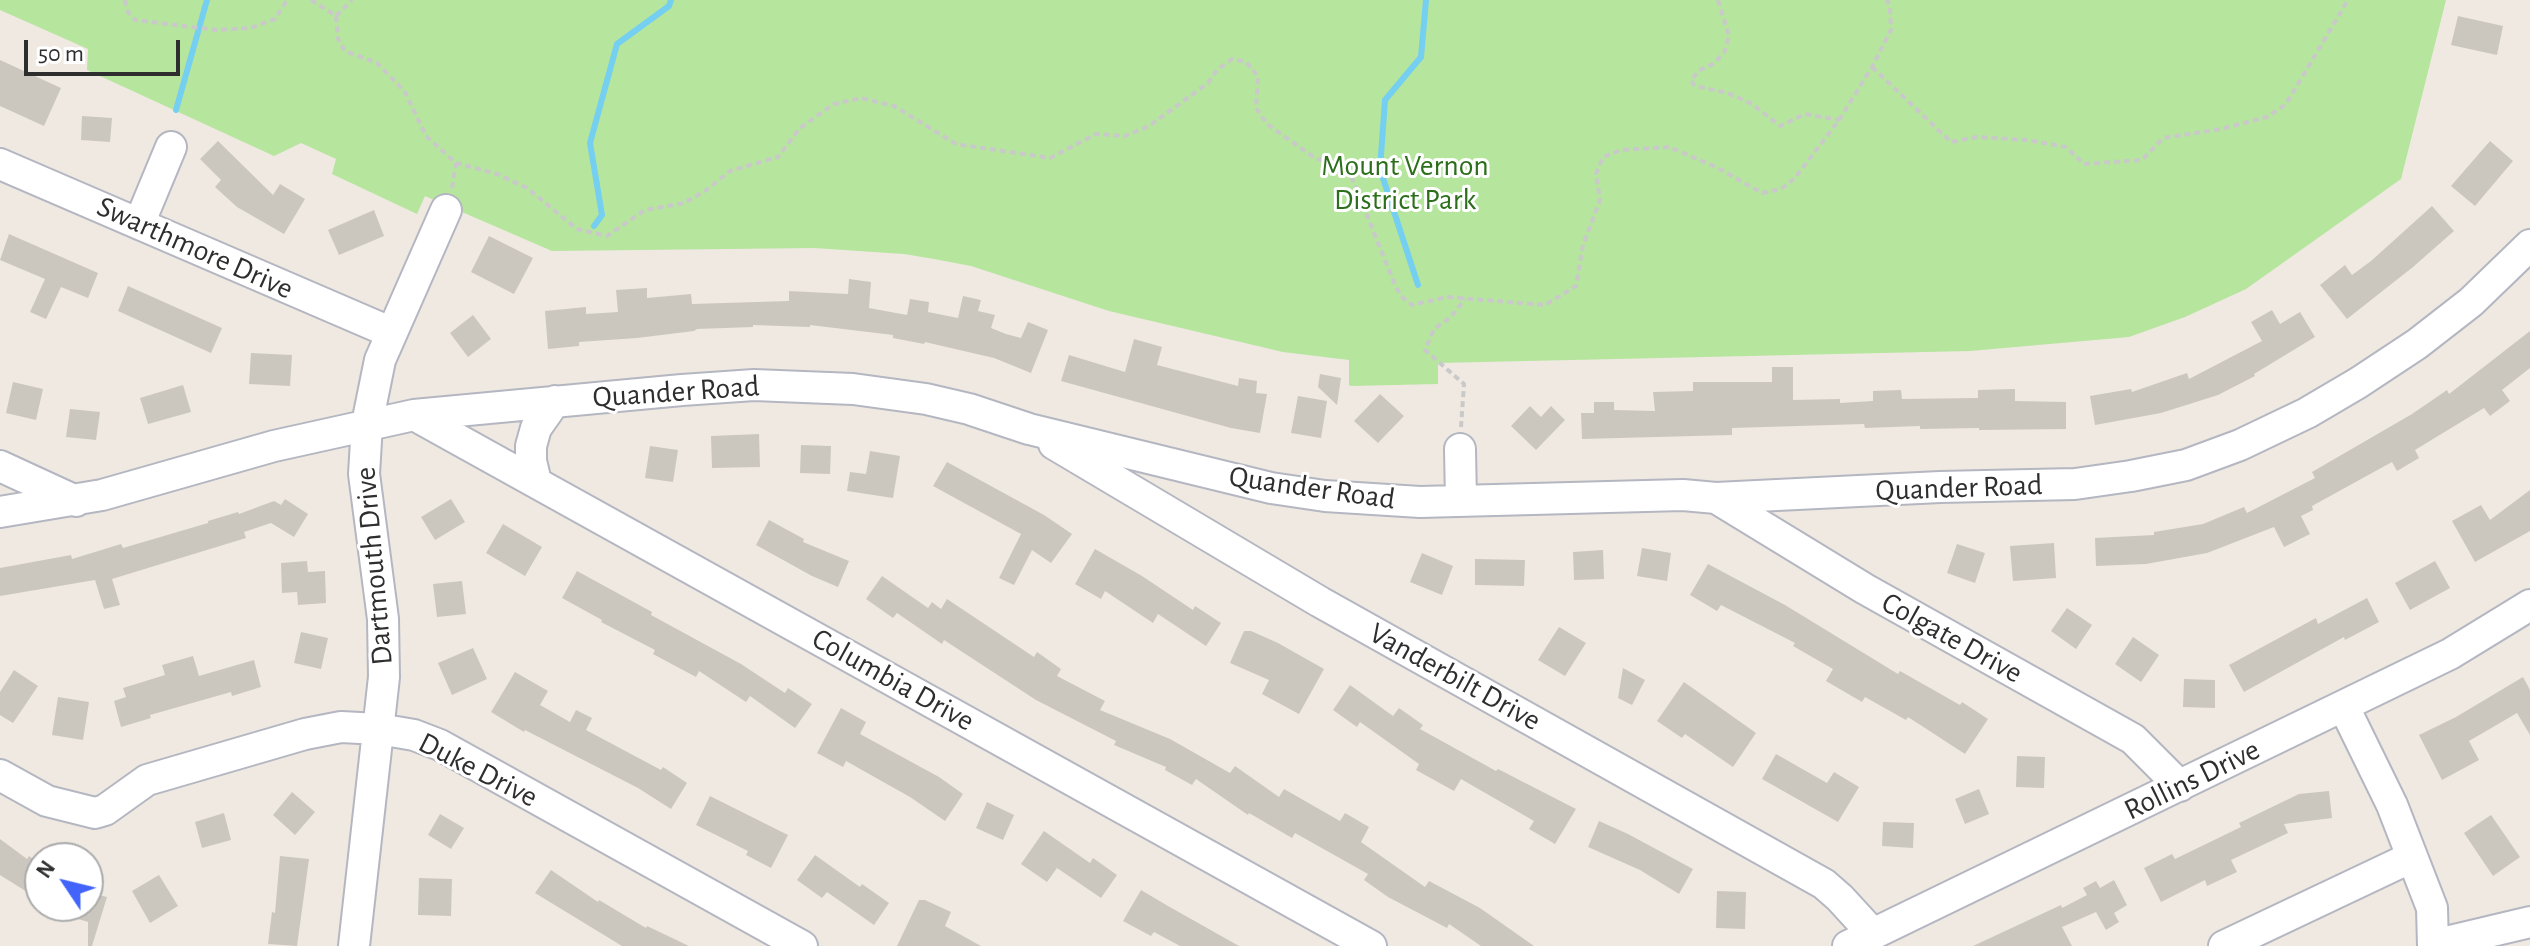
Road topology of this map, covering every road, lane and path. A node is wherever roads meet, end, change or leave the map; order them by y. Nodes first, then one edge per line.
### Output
1 (125, 0) edge
2 (290, 0) edge
3 (311, 0) edge
4 (352, 0) edge
5 (1718, 0) edge
6 (1887, 0) edge
7 (2348, 0) edge
8 (336, 16) junction
9 (1872, 67) junction
10 (1839, 120) junction
11 (171, 147) dead end
12 (0, 164) edge
13 (446, 210) dead end
14 (139, 224) junction
15 (2530, 245) edge
16 (1465, 299) junction
17 (390, 332) junction
18 (555, 401) junction
19 (414, 415) junction
20 (367, 424) junction
21 (1029, 429) junction
22 (1460, 449) joint
23 (0, 466) edge
24 (536, 482) junction
25 (1716, 498) junction
26 (76, 501) junction
27 (1461, 501) junction
28 (0, 512) edge
29 (2530, 605) edge
30 (2344, 707) junction
31 (379, 729) junction
32 (0, 775) edge
33 (2180, 786) junction
34 (2412, 857) junction
35 (2530, 922) edge
36 (1860, 940) edge
37 (354, 946) edge
38 (802, 946) edge
39 (1371, 946) edge
40 (2224, 946) edge
41 (2433, 946) edge

1 - 2 path
3 - 8 path
4 - 8 path
5 - 10 path
6 - 9 path
7 - 9 path
8 - 16 path
9 - 10 path
10 - 16 path
11 - 14 street
12 - 14 street, Swarthmore Drive
13 - 17 street, Dartmouth Drive
14 - 17 street, Swarthmore Drive
15 - 25 street, Quander Road
16 - 22 path
17 - 20 street, Dartmouth Drive
18 - 19 street, Quander Road
18 - 21 street, Quander Road
18 - 24 street
19 - 20 street, Quander Road
19 - 24 street, Columbia Drive
20 - 26 street, Quander Road
20 - 31 street, Dartmouth Drive
21 - 27 street, Quander Road
21 - 36 street, Vanderbilt Drive
22 - 27 street
23 - 26 street
24 - 39 street, Columbia Drive
25 - 27 street, Quander Road
25 - 33 street, Colgate Drive
26 - 28 street, Quander Road
29 - 30 street, Rollins Drive
30 - 33 street, Rollins Drive
30 - 34 street
31 - 32 street, Duke Drive
31 - 37 street, Dartmouth Drive
31 - 38 street, Duke Drive
33 - 36 street, Rollins Drive
34 - 40 street
34 - 41 street
35 - 41 street

